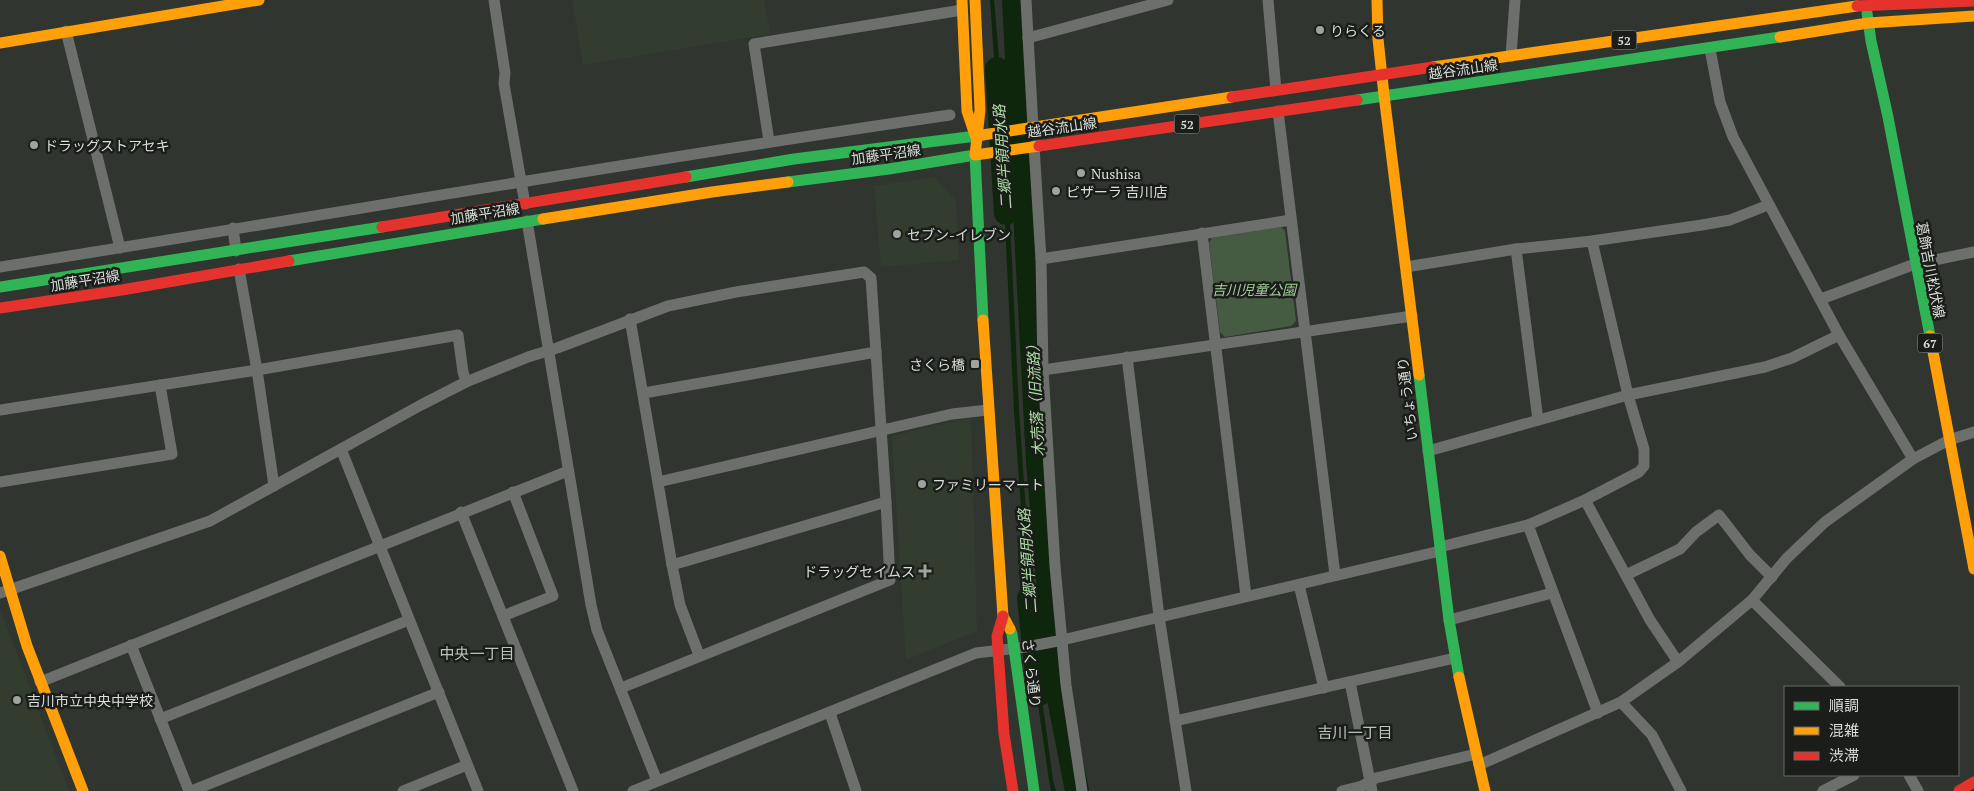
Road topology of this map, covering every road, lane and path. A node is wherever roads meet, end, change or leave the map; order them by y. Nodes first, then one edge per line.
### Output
1 (259, 0) edge
2 (494, 0) edge
3 (975, 0) edge
4 (1026, 0) edge
5 (1168, 0) edge
6 (1268, 0) edge
7 (1377, 0) edge
8 (1515, 0) edge
9 (1974, 1) edge
10 (1867, 2) edge
11 (962, 5) edge
12 (1974, 16) edge
13 (1868, 23) junction
14 (66, 31) junction
15 (1028, 38) junction
16 (0, 43) edge
17 (1710, 49) junction
18 (1511, 56) junction
19 (1382, 75) junction
20 (1276, 90) junction
21 (1384, 95) junction
22 (1278, 111) junction
23 (950, 115) dead end
24 (1030, 128) junction
25 (976, 136) junction
26 (769, 141) junction
27 (1034, 146) junction
28 (704, 152) junction
29 (975, 155) junction
30 (707, 174) junction
31 (522, 183) junction
32 (525, 204) junction
33 (1768, 205) junction
34 (1291, 220) junction
35 (527, 221) junction
36 (233, 228) junction
37 (1202, 233) junction
38 (1592, 241) junction
39 (120, 248) junction
40 (1516, 249) junction
41 (236, 251) junction
42 (1974, 252) edge
43 (1041, 259) junction
44 (27, 262) junction
45 (1915, 264) junction
46 (0, 267) edge
47 (1406, 267) junction
48 (239, 269) junction
49 (30, 282) junction
50 (0, 287) edge
51 (1821, 299) junction
52 (0, 308) edge
53 (1412, 316) junction
54 (630, 319) junction
55 (1305, 332) junction
56 (1839, 335) junction
57 (1216, 344) junction
58 (549, 350) junction
59 (876, 352) junction
60 (1127, 358) junction
61 (257, 370) junction
62 (1044, 370) junction
63 (466, 382) junction
64 (160, 385) junction
65 (644, 393) junction
66 (1628, 394) junction
67 (0, 410) edge
68 (988, 410) junction
69 (1538, 420) junction
70 (882, 431) junction
71 (1974, 432) edge
72 (1949, 440) junction
73 (341, 449) junction
74 (1428, 450) junction
75 (1913, 459) junction
76 (568, 471) junction
77 (0, 482) edge
78 (658, 482) junction
79 (274, 486) junction
80 (513, 492) junction
81 (1586, 500) junction
82 (886, 502) junction
83 (461, 512) junction
84 (1528, 526) junction
85 (380, 546) junction
86 (1440, 549) junction
87 (0, 556) edge
88 (672, 565) junction
89 (1974, 569) edge
90 (1334, 575) junction
91 (1626, 575) junction
92 (1772, 577) junction
93 (1299, 585) junction
94 (4, 591) edge
95 (1552, 593) junction
96 (1246, 596) junction
97 (1752, 600) junction
98 (503, 616) junction
99 (1003, 616) junction
100 (1158, 616) junction
101 (409, 620) junction
102 (1449, 620) junction
103 (1059, 640) junction
104 (131, 645) junction
105 (1013, 649) junction
106 (998, 651) junction
107 (699, 655) junction
108 (1455, 658) junction
109 (1678, 662) junction
110 (40, 682) junction
111 (1350, 682) junction
112 (1839, 686) edge
113 (620, 688) junction
114 (1324, 688) junction
115 (438, 692) junction
116 (1621, 702) junction
117 (830, 713) junction
118 (1598, 713) junction
119 (160, 719) junction
120 (1175, 721) junction
121 (1476, 754) junction
122 (467, 765) junction
123 (1479, 766) junction
124 (1852, 776) edge
125 (1910, 776) edge
126 (657, 781) junction
127 (1974, 782) edge
128 (1371, 787) edge
129 (83, 791) edge
130 (190, 791) edge
131 (402, 791) edge
132 (478, 791) edge
133 (573, 791) edge
134 (633, 791) edge
135 (856, 791) edge
136 (1013, 791) edge
137 (1034, 791) edge
138 (1082, 791) edge
139 (1186, 791) edge
140 (1342, 791) edge
141 (1485, 791) edge
142 (1681, 791) edge
143 (1823, 791) edge
144 (1918, 791) edge
145 (1958, 791) edge

1 - 14 main road
2 - 31 street
3 - 25 main road
4 - 15 street
5 - 15 street
6 - 20 street
7 - 19 main road, いちょう通り
8 - 18 street
9 - 10 main road, 越谷流山線 / 52
10 - 13 main road, 葛飾吉川松伏線 / 67
10 - 18 main road, 越谷流山線 / 52
11 - 25 main road
11 - 26 street
12 - 13 main road, 越谷流山線 / 52
13 - 17 main road, 越谷流山線 / 52
13 - 45 main road, 葛飾吉川松伏線 / 67
14 - 16 main road
14 - 39 street
15 - 24 street
17 - 21 main road, 越谷流山線 / 52
17 - 33 street
18 - 19 main road, 越谷流山線 / 52
19 - 20 main road, 越谷流山線 / 52
19 - 21 main road, いちょう通り
20 - 24 main road, 越谷流山線 / 52
21 - 22 main road, 越谷流山線 / 52
21 - 47 main road, いちょう通り
22 - 27 main road, 越谷流山線 / 52
22 - 34 street
23 - 26 street
24 - 25 main road, 越谷流山線 / 52
25 - 29 main road
25 - 30 main road, 加藤平沼線
26 - 28 street
27 - 29 main road, 越谷流山線 / 52
27 - 43 street
28 - 30 street
28 - 31 street
29 - 35 main road, 加藤平沼線
29 - 68 main road
30 - 32 main road, 加藤平沼線
31 - 32 street
31 - 36 street
32 - 41 main road, 加藤平沼線
33 - 38 street
33 - 51 street
34 - 37 street
34 - 55 street
35 - 48 main road, 加藤平沼線
35 - 58 street
36 - 39 street
36 - 41 street
37 - 43 street
37 - 57 street
38 - 40 street
38 - 66 street
39 - 44 street
40 - 47 street
40 - 69 street
41 - 49 main road, 加藤平沼線
42 - 45 street
43 - 62 street
44 - 46 street
44 - 49 street
45 - 51 street
45 - 72 main road, 葛飾吉川松伏線 / 67
47 - 53 main road, いちょう通り
48 - 52 main road, 加藤平沼線
48 - 61 street
49 - 50 main road, 加藤平沼線
51 - 56 street
53 - 55 street
53 - 74 main road, いちょう通り
54 - 58 street
54 - 59 street
54 - 65 street
55 - 57 street
55 - 90 street
56 - 66 street
56 - 75 street
57 - 60 street
57 - 96 street
58 - 63 street
58 - 76 street
59 - 65 street
59 - 70 street
60 - 62 street
60 - 100 street
61 - 63 street
61 - 64 street
61 - 79 street
62 - 103 street
63 - 73 street
64 - 67 street
64 - 77 street
65 - 78 street
66 - 69 street
66 - 81 street
68 - 70 street
68 - 99 main road
69 - 74 street
70 - 78 street
70 - 82 street
71 - 72 street
72 - 75 street
72 - 89 main road, 葛飾吉川松伏線 / 67
73 - 79 street
73 - 85 street
74 - 86 main road, いちょう通り
75 - 92 street
76 - 80 street
76 - 113 street
78 - 88 street
79 - 94 street
80 - 83 street
80 - 98 street
81 - 84 street
81 - 91 street
82 - 88 street
82 - 107 street
83 - 85 street
83 - 98 street
84 - 86 street
84 - 95 street
85 - 101 street
85 - 104 street
86 - 90 street
86 - 102 main road, いちょう通り
87 - 94 main road
88 - 107 street
90 - 93 street
91 - 92 street
91 - 109 street
92 - 97 street
93 - 96 street
93 - 114 street
94 - 110 main road
95 - 102 street
95 - 118 street
96 - 100 street
97 - 109 street
97 - 112 street
98 - 133 street
99 - 105 main road, さくら通り
99 - 106 main road
100 - 103 street
100 - 120 street
101 - 115 street
101 - 119 street
102 - 108 main road, いちょう通り
103 - 105 street
103 - 138 street
104 - 110 street
104 - 119 street
105 - 106 street
105 - 137 main road, さくら通り
106 - 117 street
106 - 136 main road
107 - 113 street
108 - 111 street
108 - 121 main road, いちょう通り
109 - 116 street
110 - 129 main road
111 - 114 street
111 - 128 street
113 - 126 street
114 - 120 street
115 - 122 street
115 - 130 street
116 - 118 street
116 - 142 street
117 - 126 street
117 - 135 street
118 - 123 street
119 - 130 street
120 - 139 street
121 - 123 main road, いちょう通り
121 - 128 street
122 - 131 street
122 - 132 street
123 - 141 main road, いちょう通り
124 - 143 street
125 - 144 street
126 - 134 street
127 - 145 main road
128 - 140 street

